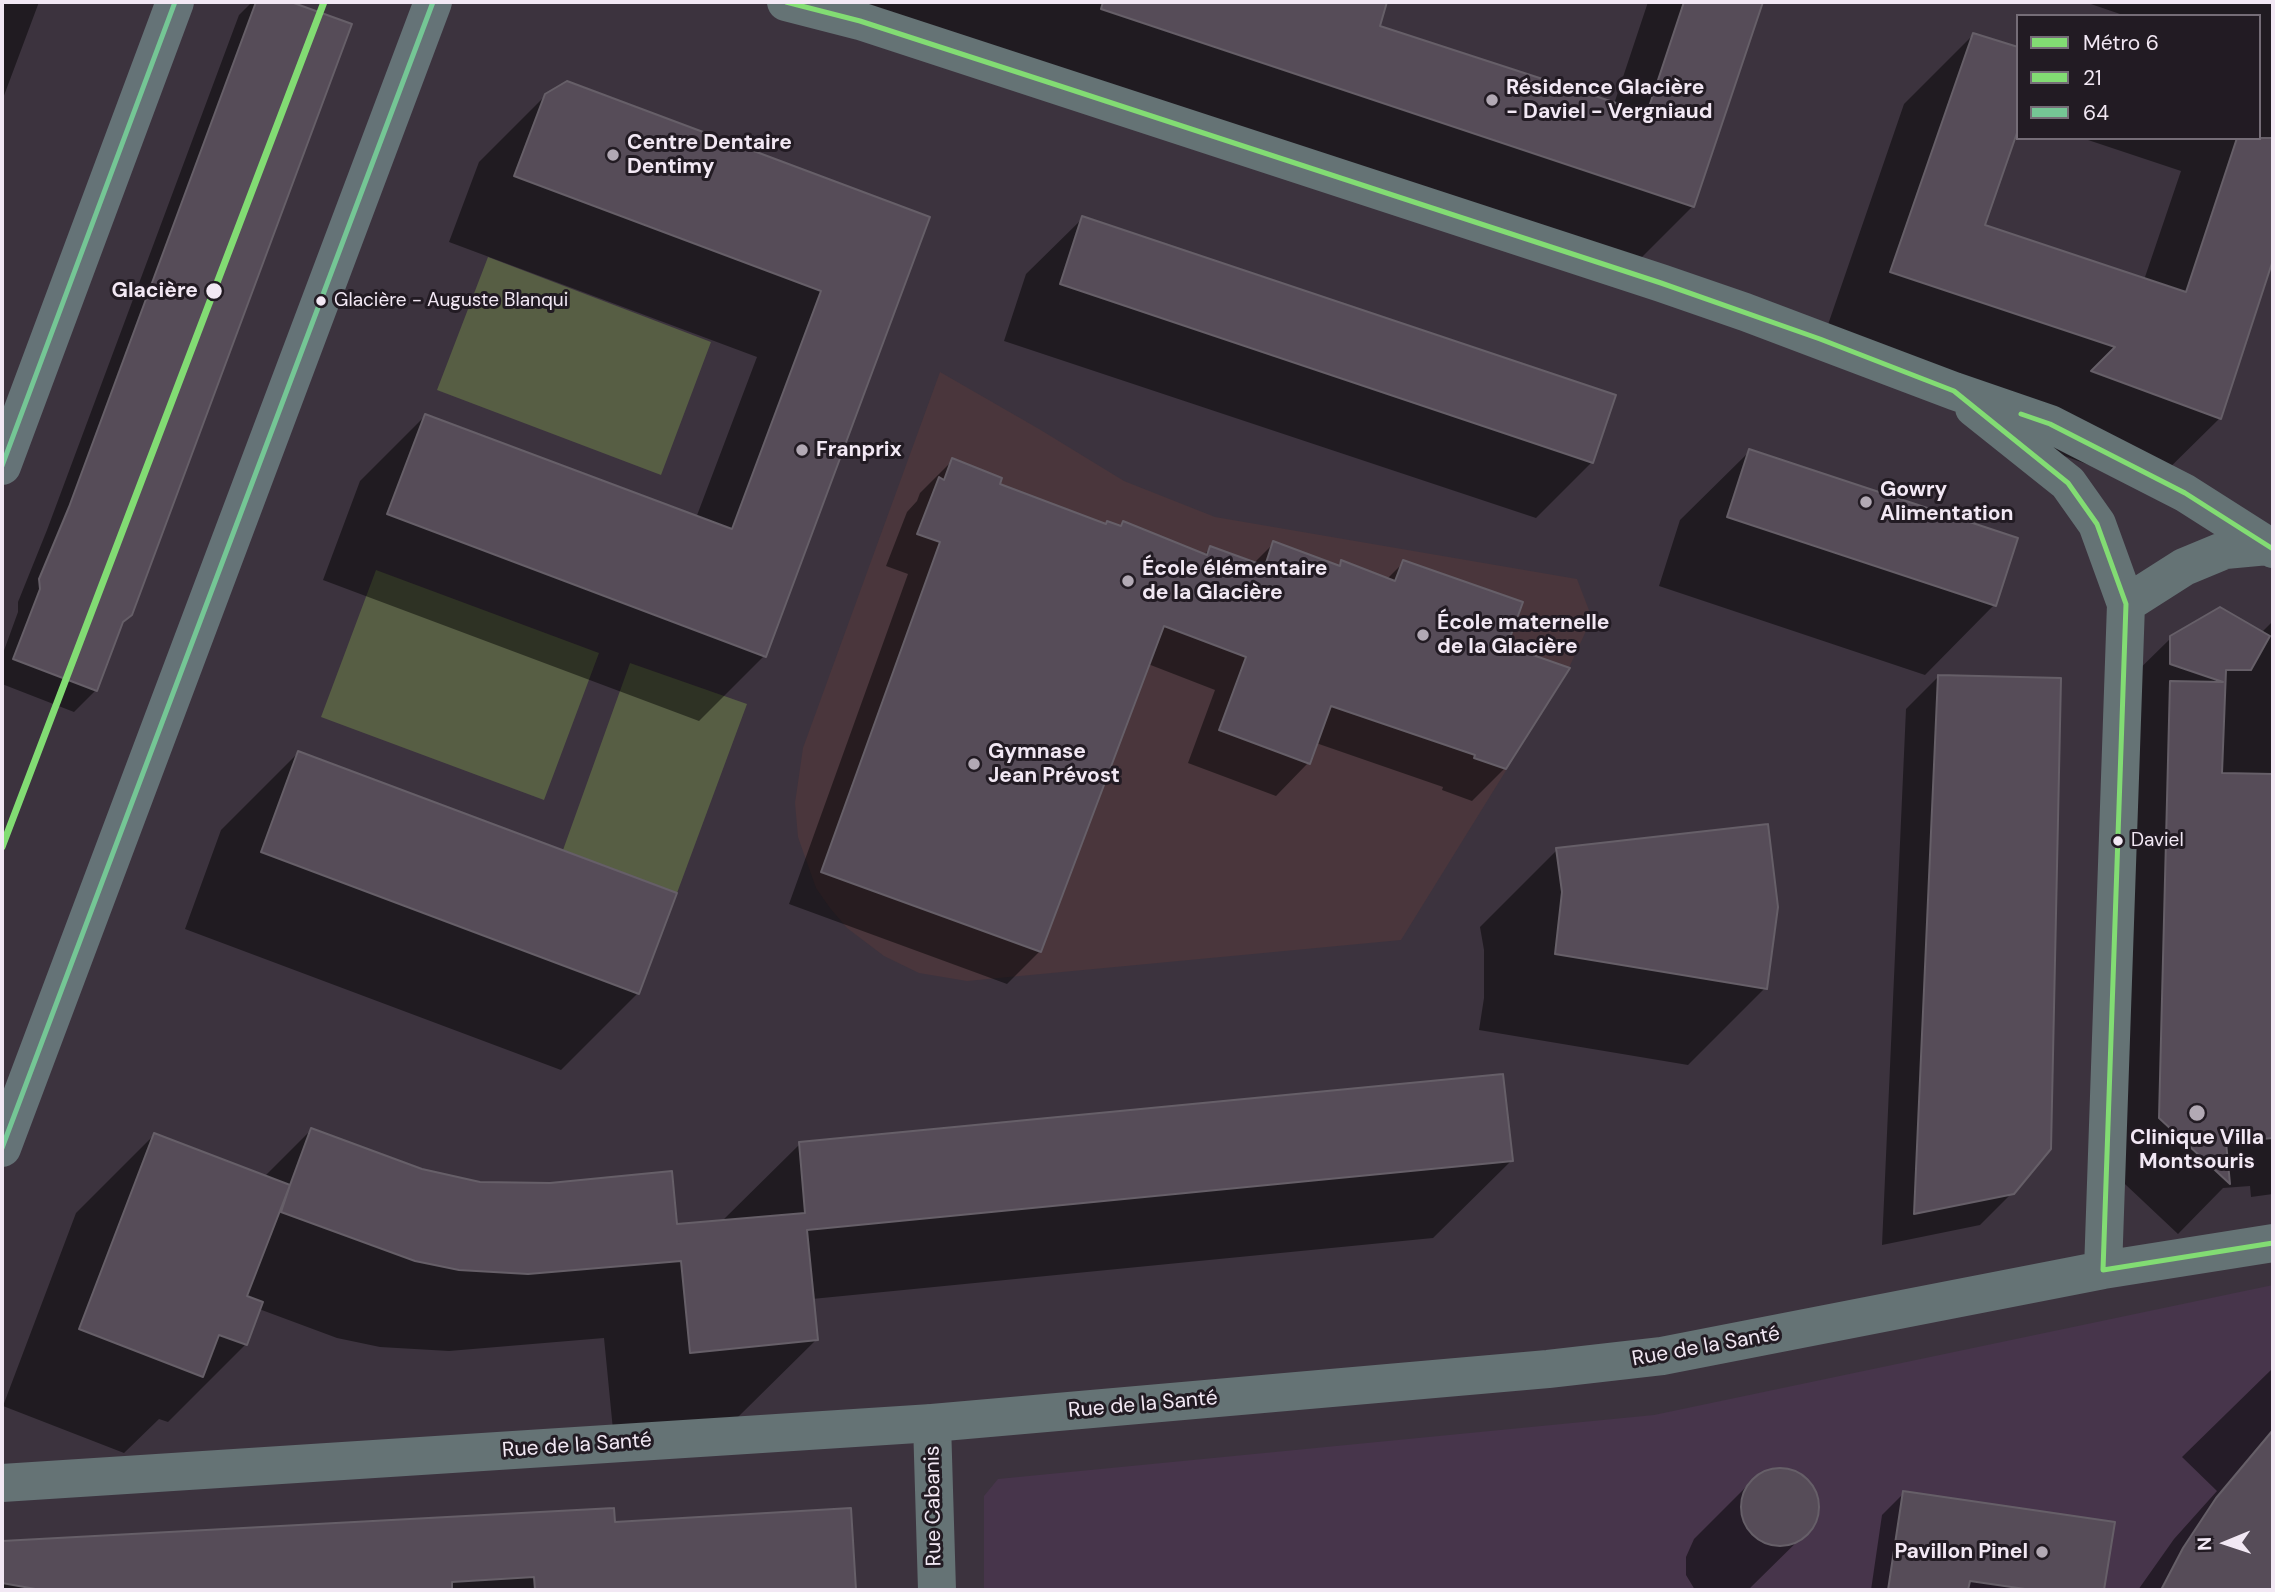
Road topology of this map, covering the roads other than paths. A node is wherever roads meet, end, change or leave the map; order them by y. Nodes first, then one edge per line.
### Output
1 (175, 2) edge
2 (433, 2) edge
3 (786, 2) edge
4 (1954, 391) junction
5 (2, 467) edge
6 (2272, 545) edge
7 (2126, 604) junction
8 (2, 1149) edge
9 (2273, 1243) edge
10 (2103, 1270) junction
11 (932, 1423) junction
12 (2, 1483) edge
13 (937, 1590) edge

1 - 5 main road
2 - 8 main road
3 - 4 street
4 - 6 street
4 - 7 street
6 - 7 street
7 - 10 street
9 - 10 street, Rue de la Santé
10 - 11 street, Rue de la Santé
11 - 12 street, Rue de la Santé
11 - 13 street, Rue Cabanis

